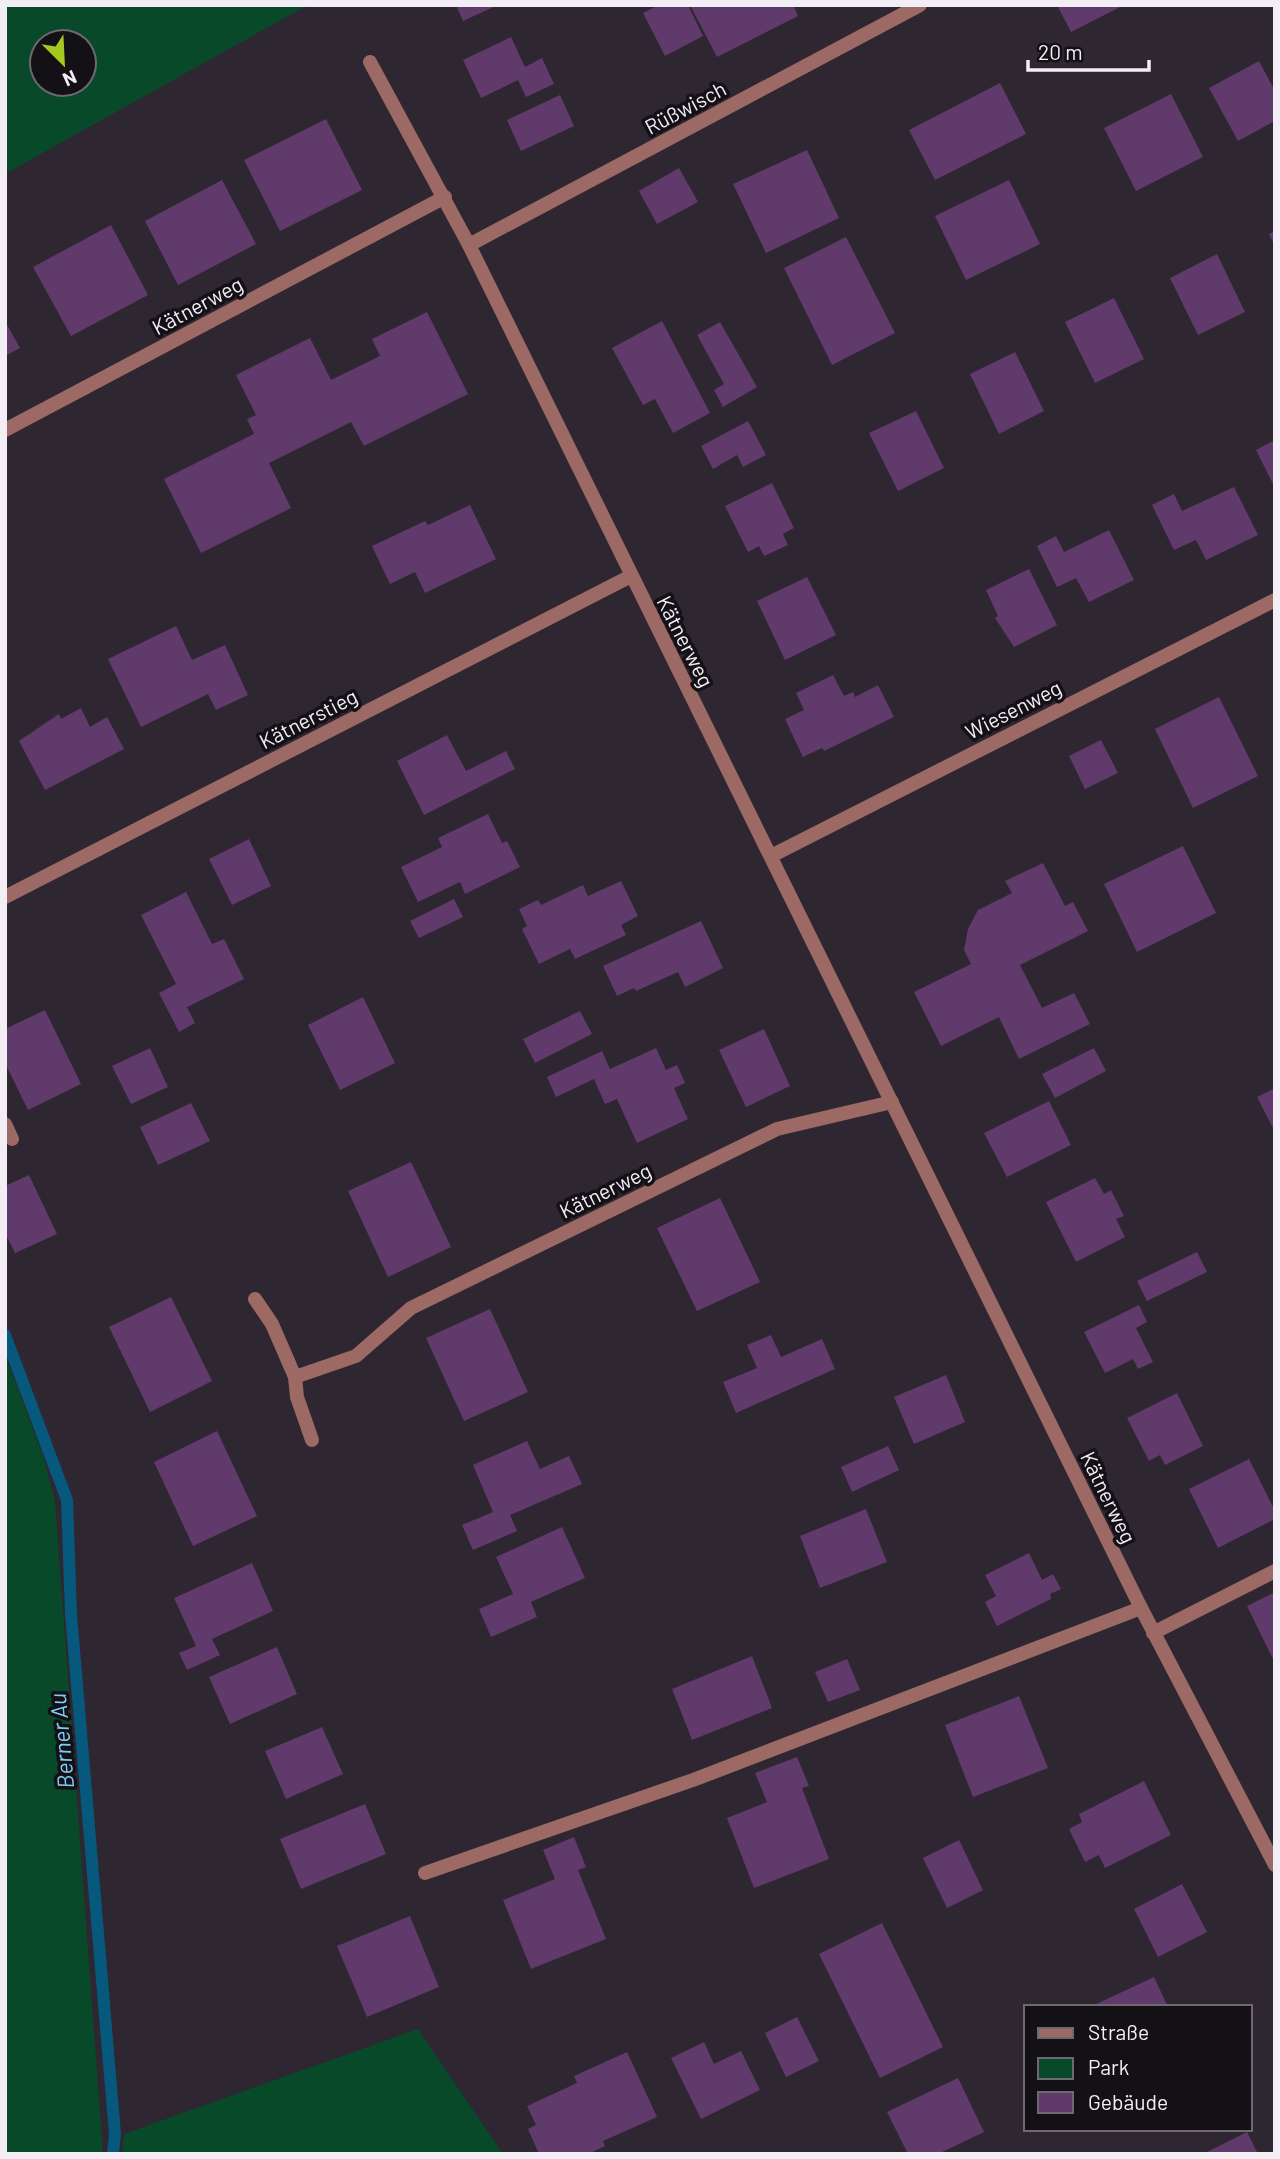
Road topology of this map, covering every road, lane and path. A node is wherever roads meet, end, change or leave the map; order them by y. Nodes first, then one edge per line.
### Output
1 (920, 5) edge
2 (369, 62) dead end
3 (445, 197) junction
4 (469, 245) junction
5 (5, 430) edge
6 (631, 576) junction
7 (1275, 600) edge
8 (771, 856) junction
9 (5, 897) edge
10 (892, 1102) junction
11 (5, 1124) edge
12 (12, 1139) dead end
13 (255, 1299) dead end
14 (295, 1377) junction
15 (312, 1440) dead end
16 (1275, 1571) edge
17 (1141, 1608) junction
18 (1153, 1633) junction
19 (1275, 1865) edge
20 (425, 1873) dead end

1 - 4 street, Rüßwisch
2 - 3 street, Kätnerweg
3 - 4 street, Kätnerweg
3 - 5 street, Kätnerweg
4 - 6 street, Kätnerweg
6 - 8 street, Kätnerweg
6 - 9 street, Kätnerstieg
7 - 8 street, Wiesenweg
8 - 10 street, Kätnerweg
10 - 14 street, Kätnerweg
10 - 17 street, Kätnerweg
11 - 12 street
13 - 14 street
14 - 15 street
16 - 18 street
17 - 18 street, Kätnerweg
17 - 20 street
18 - 19 street, Kätnerweg

